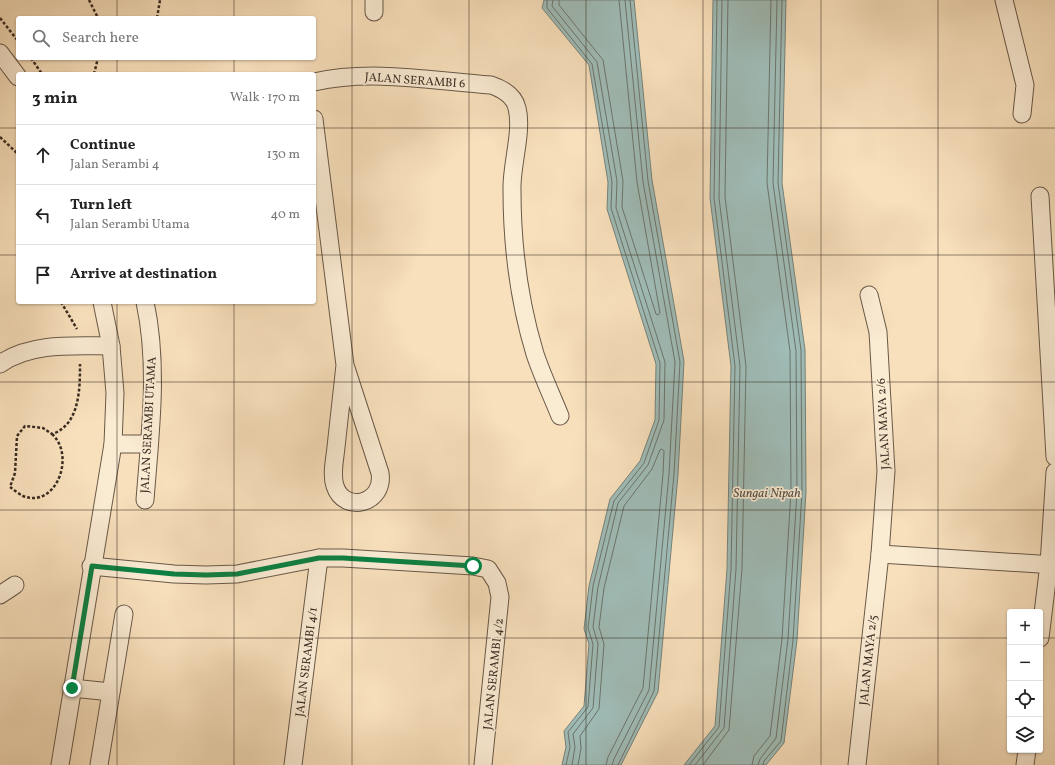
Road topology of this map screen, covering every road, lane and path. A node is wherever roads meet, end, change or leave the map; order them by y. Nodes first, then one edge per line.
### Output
1 (89, 0) edge
2 (160, 0) edge
3 (1004, 0) edge
4 (97, 16) edge
5 (157, 16) edge
6 (0, 18) edge
7 (16, 38) edge
8 (0, 53) edge
9 (32, 60) edge
10 (98, 60) edge
11 (41, 72) edge
12 (94, 72) edge
13 (16, 75) edge
14 (316, 82) edge
15 (1022, 114) dead end
16 (316, 135) edge
17 (0, 137) edge
18 (16, 152) edge
19 (1040, 196) dead end
20 (869, 295) dead end
21 (62, 304) edge
22 (102, 304) edge
23 (146, 304) edge
24 (80, 346) junction
25 (110, 346) junction
26 (0, 364) edge
27 (345, 365) junction
28 (560, 416) dead end
29 (52, 434) junction
30 (113, 444) junction
31 (149, 444) junction
32 (1055, 457) edge
33 (1055, 472) edge
34 (144, 500) dead end
35 (880, 554) junction
36 (319, 558) junction
37 (1052, 565) edge
38 (92, 566) junction
39 (15, 585) dead end
40 (0, 595) edge
41 (124, 614) dead end
42 (1043, 620) edge
43 (72, 688) junction
44 (110, 692) junction
45 (1027, 753) edge
46 (60, 765) edge
47 (99, 765) edge
48 (293, 765) edge
49 (483, 765) edge
50 (857, 765) edge
51 (1025, 765) edge

1 - 4 path
2 - 5 path
3 - 15 street
6 - 7 path
8 - 13 street
9 - 11 path
10 - 12 path
14 - 28 street, JALAN SERAMBI 6
16 - 27 street
17 - 18 path
19 - 32 street
20 - 35 street, JALAN MAYA 2/6
21 - 24 path
22 - 25 street
23 - 31 street, JALAN SERAMBI UTAMA
24 - 25 street
24 - 26 street
24 - 29 path
25 - 30 street
27 - 27 street
29 - 29 path
30 - 31 street
30 - 38 street
31 - 34 street, JALAN SERAMBI UTAMA
33 - 37 street
35 - 37 street
35 - 50 street, JALAN MAYA 2/5
36 - 38 street
36 - 48 street, JALAN SERAMBI 4/1
36 - 49 street, JALAN SERAMBI 4/2
37 - 42 street
38 - 43 street
39 - 40 street
41 - 44 street
43 - 44 street
43 - 46 street
44 - 47 street
45 - 51 street

